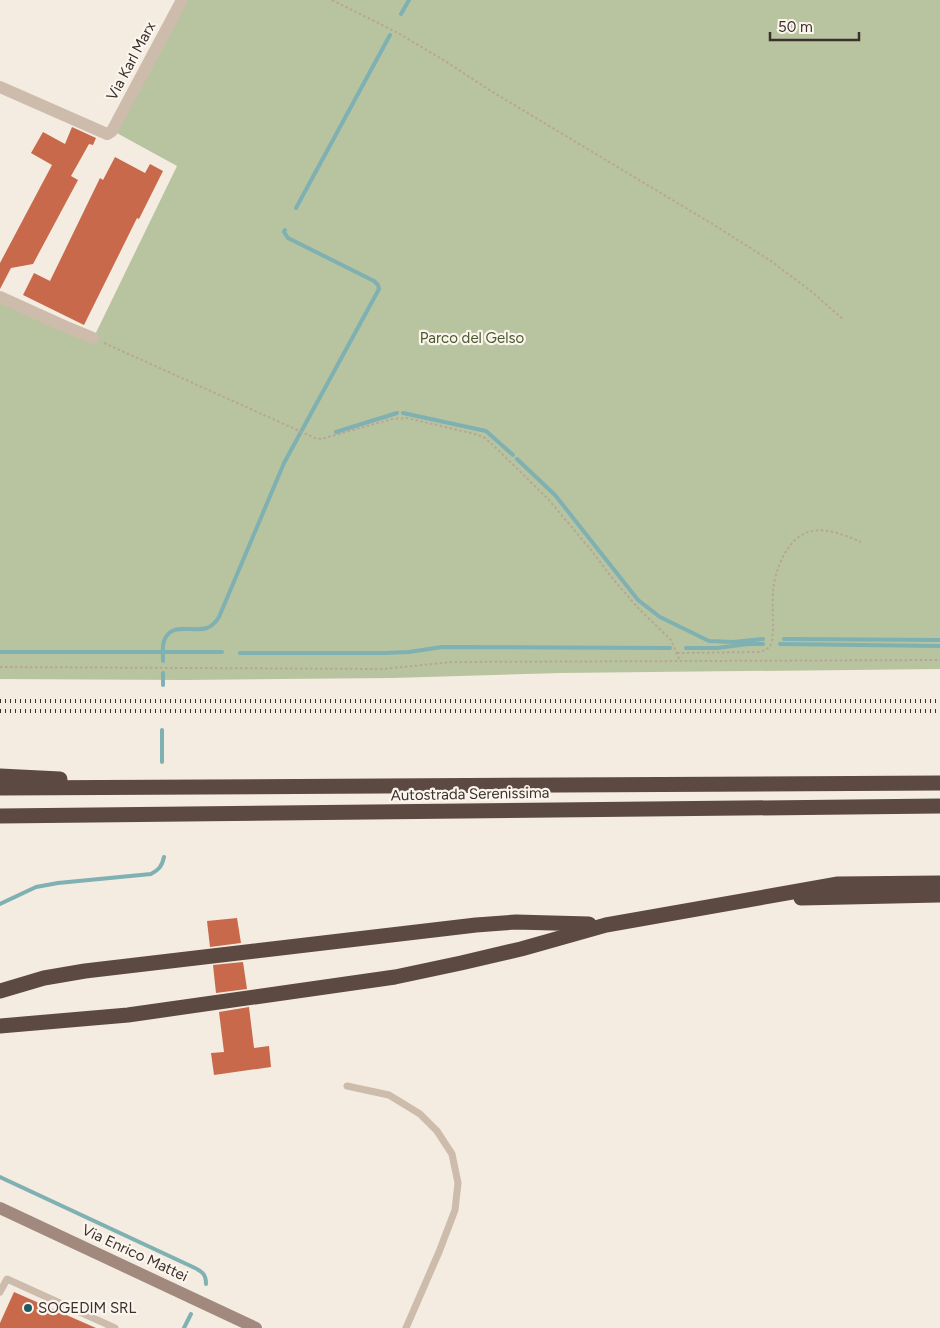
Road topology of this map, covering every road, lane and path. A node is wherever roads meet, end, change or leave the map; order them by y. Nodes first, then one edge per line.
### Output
1 (182, 0) edge
2 (332, 0) edge
3 (0, 87) edge
4 (0, 297) edge
5 (844, 320) dead end
6 (93, 338) joint
7 (862, 542) dead end
8 (677, 653) junction
9 (940, 660) edge
10 (680, 661) junction
11 (0, 667) edge
12 (0, 776) edge
13 (940, 783) edge
14 (221, 787) junction
15 (0, 788) edge
16 (940, 806) edge
17 (0, 816) edge
18 (940, 883) edge
19 (940, 896) edge
20 (748, 900) junction
21 (606, 925) junction
22 (0, 990) edge
23 (0, 1026) edge
24 (348, 1086) dead end
25 (0, 1208) edge
26 (0, 1292) edge
27 (115, 1328) edge
28 (256, 1328) edge
29 (406, 1328) edge

1 - 3 street, Via Karl Marx
2 - 5 path
4 - 6 street
6 - 8 path
7 - 8 path
8 - 10 path
9 - 10 path
10 - 11 path
12 - 14 highway
13 - 14 highway, Autostrada Serenissima
14 - 15 highway, Autostrada Serenissima
16 - 17 highway, Autostrada Serenissima
18 - 20 highway
19 - 20 highway
20 - 21 highway
21 - 22 highway
21 - 23 highway
24 - 29 lane
25 - 28 street, Via Enrico Mattei
26 - 27 lane

